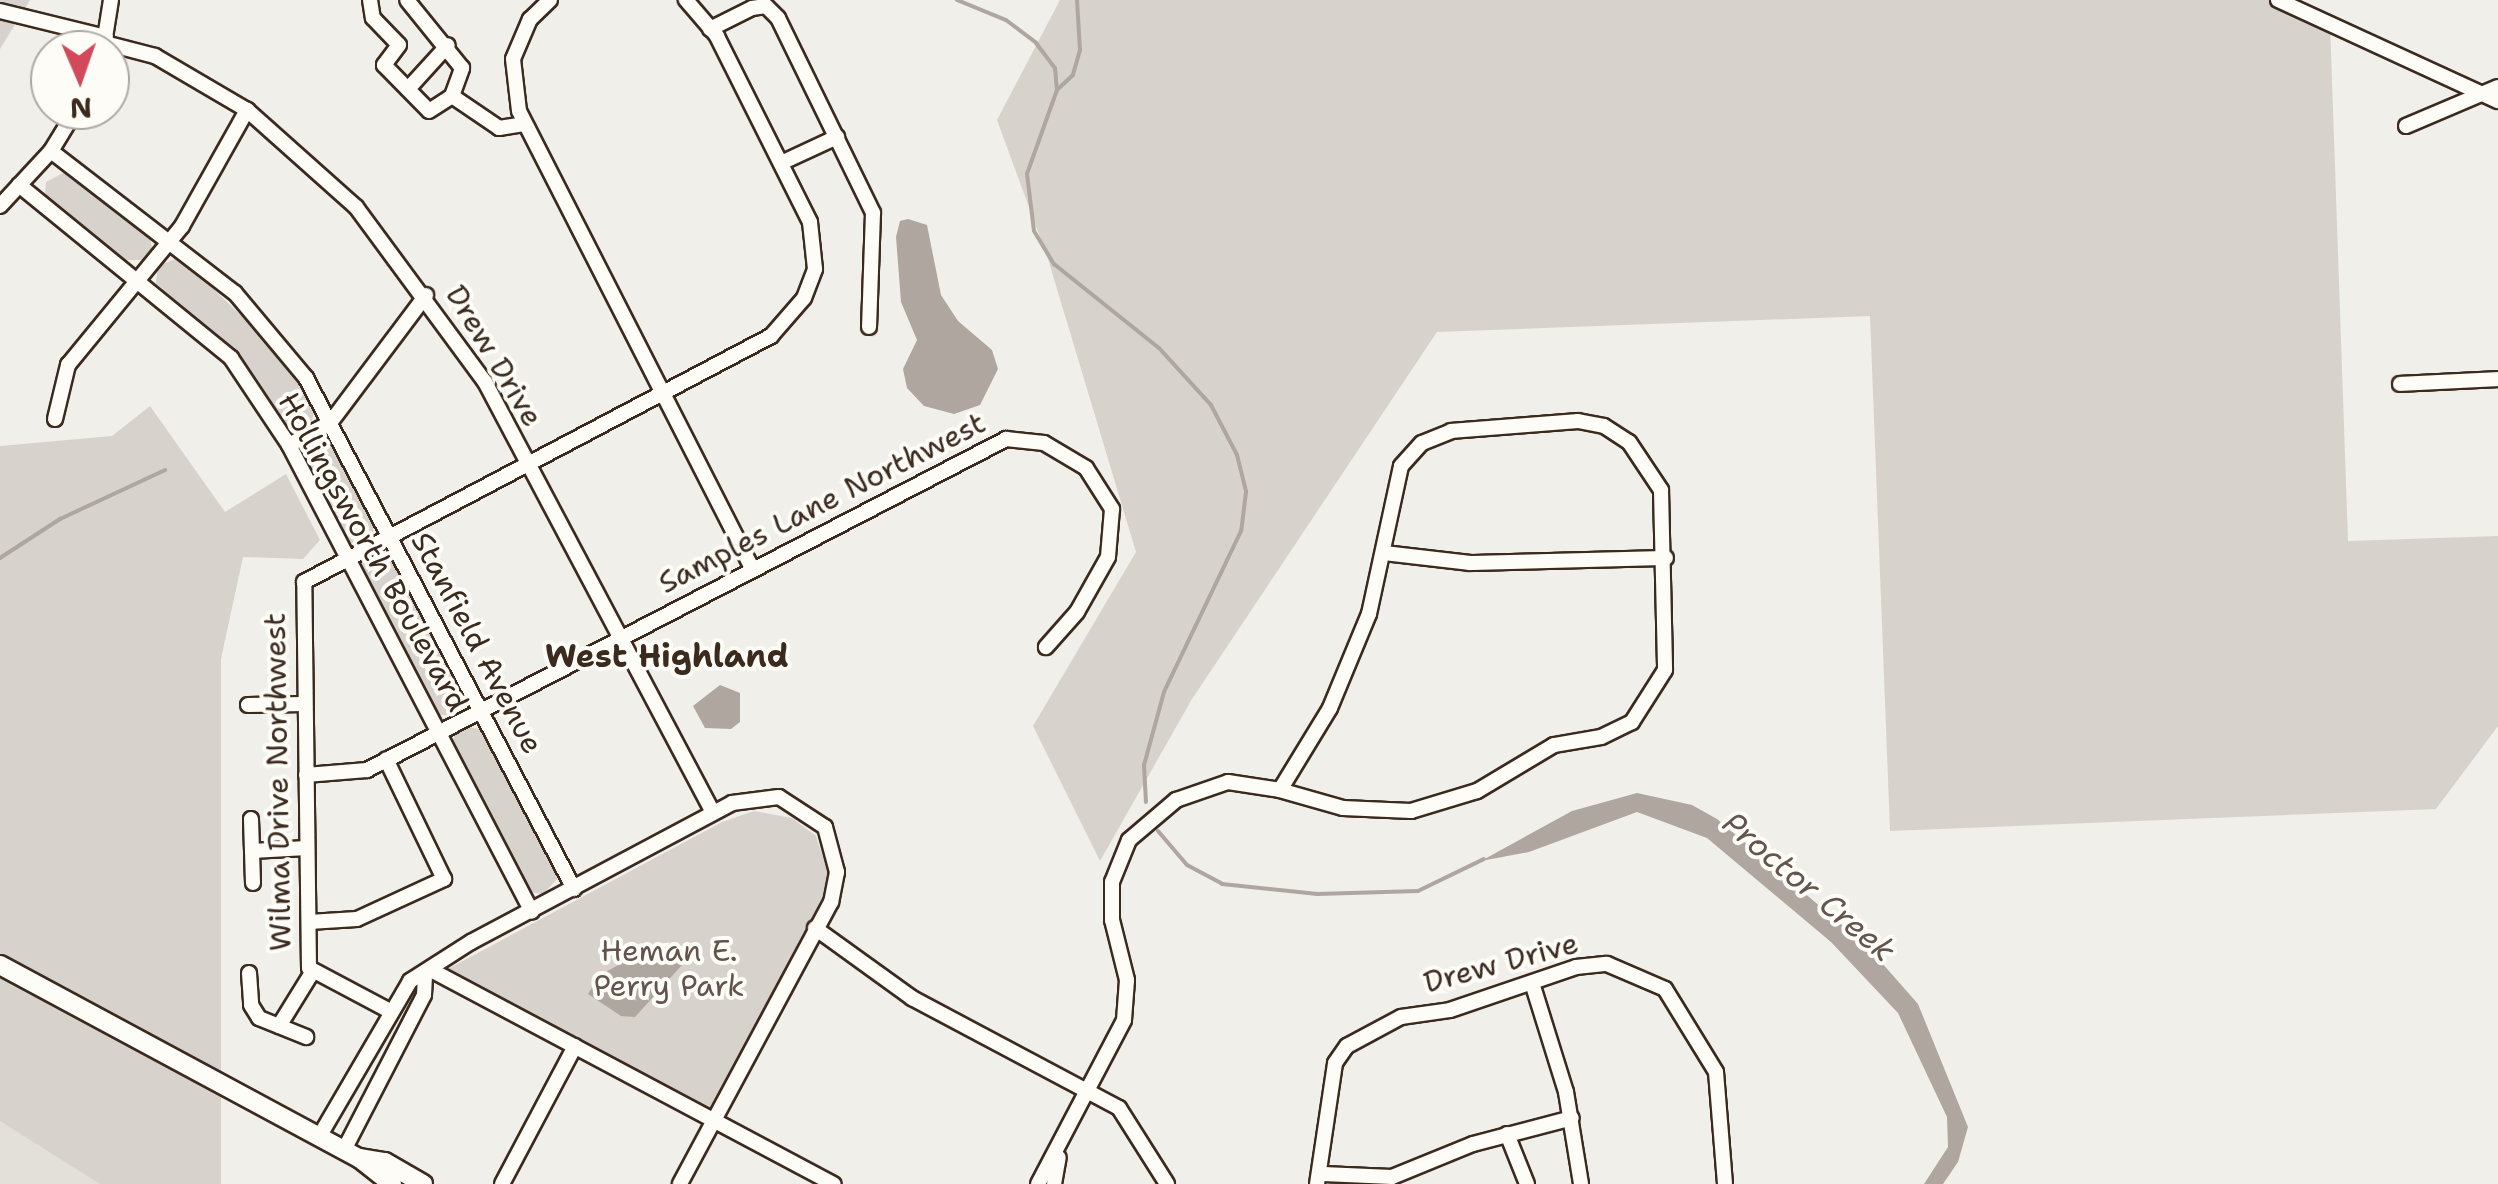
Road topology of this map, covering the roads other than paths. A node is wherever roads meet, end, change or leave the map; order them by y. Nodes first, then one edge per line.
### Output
1 (111, 0) edge
2 (370, 0) edge
3 (407, 0) edge
4 (550, 0) edge
5 (686, 0) edge
6 (2278, 0) edge
7 (0, 12) edge
8 (710, 28) junction
9 (60, 30) edge
10 (106, 30) edge
11 (448, 45) junction
12 (130, 50) edge
13 (2498, 87) edge
14 (408, 89) junction
15 (2478, 92) junction
16 (452, 96) junction
17 (2498, 101) edge
18 (246, 110) junction
19 (524, 124) junction
20 (2406, 126) dead end
21 (63, 130) edge
22 (837, 137) junction
23 (50, 150) junction
24 (782, 163) junction
25 (19, 185) junction
26 (0, 206) edge
27 (171, 239) junction
28 (140, 279) junction
29 (426, 296) junction
30 (868, 327) dead end
31 (2498, 378) edge
32 (2400, 384) dead end
33 (661, 392) junction
34 (55, 419) dead end
35 (330, 422) junction
36 (289, 445) junction
37 (527, 466) junction
38 (390, 539) junction
39 (1384, 553) junction
40 (348, 556) junction
41 (1666, 558) junction
42 (752, 568) junction
43 (616, 640) junction
44 (1046, 646) dead end
45 (304, 704) junction
46 (248, 706) dead end
47 (482, 708) junction
48 (440, 730) junction
49 (386, 759) junction
50 (306, 775) junction
51 (1280, 790) junction
52 (713, 812) junction
53 (251, 818) dead end
54 (307, 848) junction
55 (252, 851) junction
56 (253, 884) dead end
57 (574, 889) junction
58 (532, 912) junction
59 (308, 922) junction
60 (816, 928) junction
61 (0, 965) edge
62 (313, 972) junction
63 (249, 974) dead end
64 (428, 974) junction
65 (1533, 986) junction
66 (388, 1010) junction
67 (280, 1026) junction
68 (306, 1038) dead end
69 (575, 1046) junction
70 (1086, 1093) junction
71 (1572, 1118) junction
72 (713, 1120) junction
73 (1506, 1134) junction
74 (319, 1138) junction
75 (1060, 1152) junction
76 (351, 1154) junction
77 (1320, 1179) edge
78 (392, 1184) edge
79 (423, 1184) edge
80 (502, 1184) edge
81 (680, 1184) edge
82 (834, 1184) edge
83 (1038, 1184) edge
84 (1054, 1184) edge
85 (1166, 1184) edge
86 (1527, 1184) edge
87 (1582, 1184) edge
88 (1724, 1184) edge

1 - 10 street
2 - 14 street
3 - 11 street
4 - 19 street
5 - 8 street
6 - 15 street
7 - 9 street, Drew Drive
8 - 22 street
8 - 24 street
11 - 14 street
11 - 16 street
12 - 18 street, Drew Drive
13 - 15 street
14 - 16 street
15 - 17 street
15 - 20 street
16 - 19 street
18 - 27 street
18 - 29 street, Drew Drive
19 - 33 street
21 - 23 street
22 - 24 street
22 - 30 street
23 - 25 street
23 - 27 street, Stanfield Avenue
24 - 33 street
25 - 26 street
25 - 28 street, Hollingsworth Boulevard
27 - 28 street
27 - 35 street, Stanfield Avenue
28 - 34 street
28 - 36 street, Hollingsworth Boulevard
29 - 35 street
29 - 37 street, Drew Drive
31 - 32 street
33 - 37 street
33 - 42 street
35 - 36 street
35 - 38 street, Stanfield Avenue
36 - 40 street, Hollingsworth Boulevard
37 - 38 street
37 - 43 street, Drew Drive
38 - 40 street
38 - 47 street, Stanfield Avenue
39 - 41 street
39 - 41 street
39 - 51 street
40 - 45 street, Wilma Drive Northwest
40 - 48 street, Hollingsworth Boulevard
41 - 51 street
42 - 43 street, Samples Lane Northwest
42 - 44 street, Samples Lane Northwest
43 - 47 street, Samples Lane Northwest
43 - 52 street, Drew Drive
45 - 46 street
45 - 50 street, Wilma Drive Northwest
47 - 48 street, Samples Lane Northwest
47 - 57 street, Stanfield Avenue
48 - 49 street, Samples Lane Northwest
48 - 58 street, Hollingsworth Boulevard
49 - 50 street, Samples Lane Northwest
49 - 59 street
50 - 54 street, Wilma Drive Northwest
51 - 70 street
52 - 57 street
52 - 60 street
53 - 55 street
54 - 55 street
54 - 59 street, Wilma Drive Northwest
55 - 56 street
57 - 58 street
58 - 64 street
59 - 62 street, Wilma Drive Northwest
60 - 70 street
60 - 72 street
61 - 74 street
62 - 66 street, Wilma Drive Northwest
62 - 67 street, Wilma Drive Northwest
63 - 67 street
64 - 66 street
64 - 69 street
64 - 76 street
65 - 71 street
65 - 77 street, Drew Drive
65 - 88 street, Drew Drive
66 - 74 street
67 - 68 street
69 - 72 street
69 - 80 street
70 - 75 street
70 - 85 street
71 - 73 street
71 - 87 street
72 - 81 street
72 - 82 street
73 - 77 street
73 - 86 street
74 - 76 street
75 - 83 street
75 - 84 street
76 - 78 street
76 - 79 street

